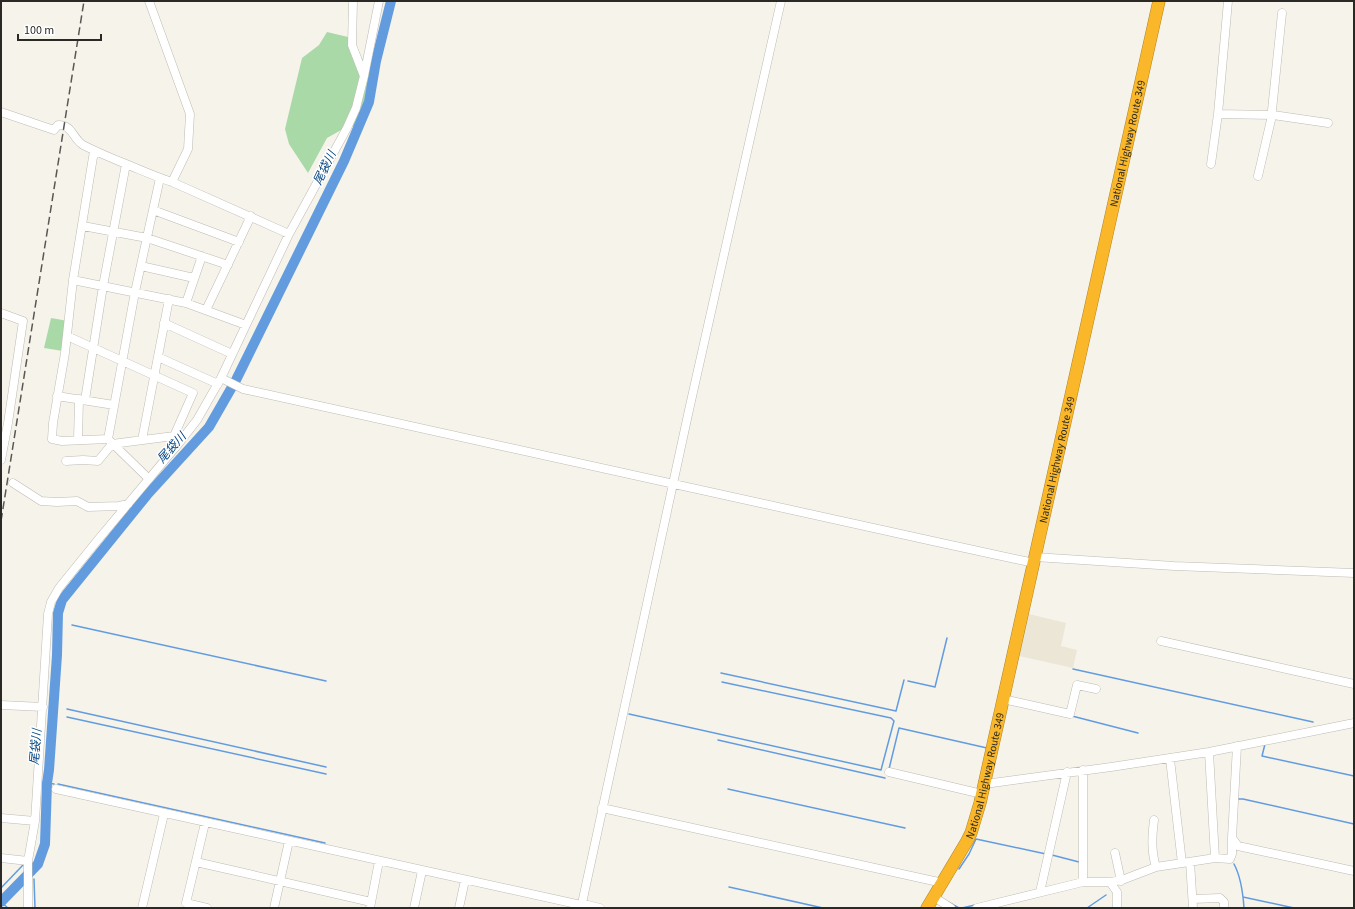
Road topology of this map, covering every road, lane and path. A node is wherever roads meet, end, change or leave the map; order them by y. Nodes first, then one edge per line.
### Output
1 (149, 1) edge
2 (353, 1) edge
3 (379, 1) edge
4 (781, 1) edge
5 (1159, 1) edge
6 (1228, 1) edge
7 (1282, 13) dead end
8 (364, 76) junction
9 (1, 112) edge
10 (1218, 114) junction
11 (1272, 115) junction
12 (1328, 123) dead end
13 (94, 151) junction
14 (126, 164) junction
15 (1211, 164) dead end
16 (1258, 176) dead end
17 (160, 178) junction
18 (172, 182) junction
19 (153, 210) junction
20 (251, 216) junction
21 (82, 226) junction
22 (114, 232) junction
23 (289, 234) junction
24 (147, 238) junction
25 (239, 242) junction
26 (202, 256) junction
27 (228, 265) junction
28 (141, 266) junction
29 (194, 278) junction
30 (73, 280) junction
31 (103, 286) junction
32 (135, 292) junction
33 (169, 299) junction
34 (186, 303) junction
35 (206, 310) junction
36 (1, 313) edge
37 (164, 323) junction
38 (246, 325) junction
39 (67, 336) junction
40 (93, 348) junction
41 (232, 354) junction
42 (158, 357) junction
43 (122, 361) junction
44 (154, 376) junction
45 (222, 381) junction
46 (58, 396) junction
47 (82, 400) junction
48 (114, 405) junction
49 (174, 436) junction
50 (78, 440) junction
51 (142, 440) junction
52 (110, 441) junction
53 (179, 443) junction
54 (1, 459) edge
55 (66, 461) dead end
56 (149, 480) junction
57 (13, 483) dead end
58 (673, 484) junction
59 (128, 504) junction
60 (1035, 560) junction
61 (1354, 573) edge
62 (1161, 641) dead end
63 (1354, 684) edge
64 (1096, 689) dead end
65 (1003, 699) junction
66 (1, 705) edge
67 (43, 707) junction
68 (1354, 723) edge
69 (1237, 746) junction
70 (1209, 752) junction
71 (1170, 758) junction
72 (1083, 770) junction
73 (888, 772) dead end
74 (1067, 772) junction
75 (56, 789) dead end
76 (983, 789) junction
77 (602, 808) junction
78 (164, 814) junction
79 (1, 818) edge
80 (1154, 820) dead end
81 (35, 821) junction
82 (205, 823) junction
83 (1232, 838) junction
84 (289, 841) junction
85 (1115, 853) dead end
86 (1, 858) edge
87 (1215, 858) junction
88 (379, 861) junction
89 (196, 862) junction
90 (1186, 862) junction
91 (1156, 867) junction
92 (29, 869) junction
93 (422, 870) junction
94 (1354, 872) edge
95 (464, 880) junction
96 (1121, 880) junction
97 (280, 881) junction
98 (1083, 882) junction
99 (1110, 882) junction
100 (943, 883) junction
101 (1040, 892) junction
102 (934, 897) junction
103 (1193, 904) edge
104 (371, 905) edge
105 (581, 907) edge
106 (28, 908) edge
107 (142, 908) edge
108 (207, 908) edge
109 (274, 908) edge
110 (414, 908) edge
111 (459, 908) edge
112 (600, 908) edge
113 (928, 908) edge
114 (951, 908) edge
115 (978, 908) edge
116 (1117, 908) edge
117 (1224, 908) edge

1 - 18 street
2 - 8 street
3 - 8 street
4 - 58 street
5 - 60 highway, National Highway Route 349
6 - 10 street
7 - 11 street
8 - 23 street
9 - 13 street
10 - 11 street
10 - 15 street
11 - 12 street
11 - 16 street
13 - 14 street
13 - 21 street
14 - 17 street
14 - 22 street
17 - 18 street
17 - 19 street
18 - 20 street
19 - 24 street
19 - 25 street
20 - 23 street
20 - 25 street
21 - 22 street
21 - 30 street
22 - 24 street
22 - 31 street
23 - 38 street
24 - 26 street
24 - 28 street
25 - 27 street
26 - 27 street
26 - 29 street
27 - 35 street
28 - 29 street
28 - 32 street
29 - 34 street
30 - 31 street
30 - 39 street
31 - 32 street
31 - 40 street
32 - 33 street
32 - 43 street
33 - 34 street
33 - 37 street
34 - 35 street
35 - 38 street
36 - 54 street
37 - 41 street
37 - 42 street
38 - 41 street
39 - 40 street
39 - 46 street
40 - 43 street
40 - 47 street
41 - 45 street
42 - 44 street
42 - 45 street
43 - 44 street
43 - 48 street
44 - 49 street
44 - 51 street
45 - 53 street
45 - 58 street
46 - 47 street
46 - 50 street
47 - 48 street
47 - 50 street
48 - 52 street
49 - 51 street
49 - 53 street
50 - 52 street
51 - 52 street
52 - 55 street
52 - 56 street
53 - 56 street
56 - 59 street
57 - 59 street
58 - 60 street
58 - 77 street
59 - 67 street
60 - 61 street
60 - 65 highway, National Highway Route 349
62 - 63 street
64 - 65 street
65 - 76 highway, National Highway Route 349
66 - 67 street
67 - 81 street
68 - 69 street
69 - 70 street
69 - 83 street
70 - 71 street
70 - 87 street
71 - 72 street
71 - 90 street
72 - 74 street
72 - 98 street
73 - 76 street
74 - 76 street
74 - 101 street
75 - 78 street
76 - 100 highway, National Highway Route 349
77 - 100 street
77 - 105 street
78 - 82 street
78 - 107 street
79 - 81 street
80 - 91 street
81 - 92 street
82 - 84 street
82 - 89 street
83 - 87 street
83 - 94 street
84 - 88 street
84 - 97 street
85 - 96 street
86 - 92 street
87 - 90 street
88 - 93 street
88 - 104 street
89 - 97 street
89 - 108 street
90 - 91 street
90 - 103 street
91 - 96 street
92 - 106 street
93 - 95 street
93 - 110 street
95 - 105 street
95 - 111 street
96 - 99 street
97 - 104 street
97 - 109 street
98 - 99 street
98 - 101 street
99 - 116 street
100 - 102 highway, National Highway Route 349
101 - 115 street
102 - 113 highway, National Highway Route 349
102 - 114 street
103 - 117 street
105 - 112 street

